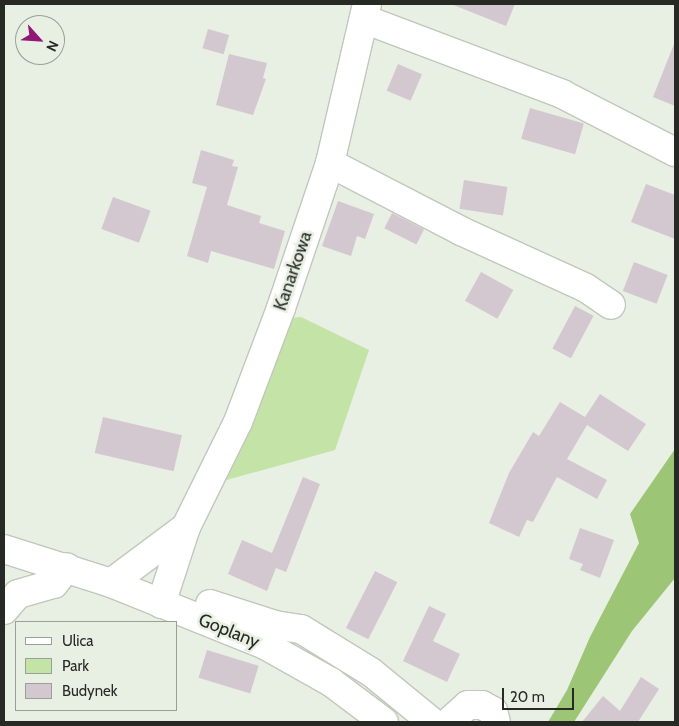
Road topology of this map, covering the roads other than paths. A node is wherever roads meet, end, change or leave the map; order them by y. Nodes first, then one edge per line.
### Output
1 (366, 11) edge
2 (675, 152) edge
3 (330, 163) junction
4 (611, 305) dead end
5 (186, 527) junction
6 (4, 549) edge
7 (67, 567) junction
8 (111, 583) junction
9 (164, 596) junction
10 (4, 610) edge
11 (384, 722) edge
12 (432, 722) edge
13 (449, 722) edge
14 (496, 722) edge

1 - 2 street
1 - 3 street, Kanarkowa
3 - 4 street
3 - 5 street, Kanarkowa
5 - 8 street, Kanarkowa
5 - 9 street, Kanarkowa
6 - 7 street, Goplany
7 - 8 street, Goplany
7 - 10 street
8 - 9 street, Goplany
9 - 11 street, Goplany
9 - 12 street
13 - 14 street

